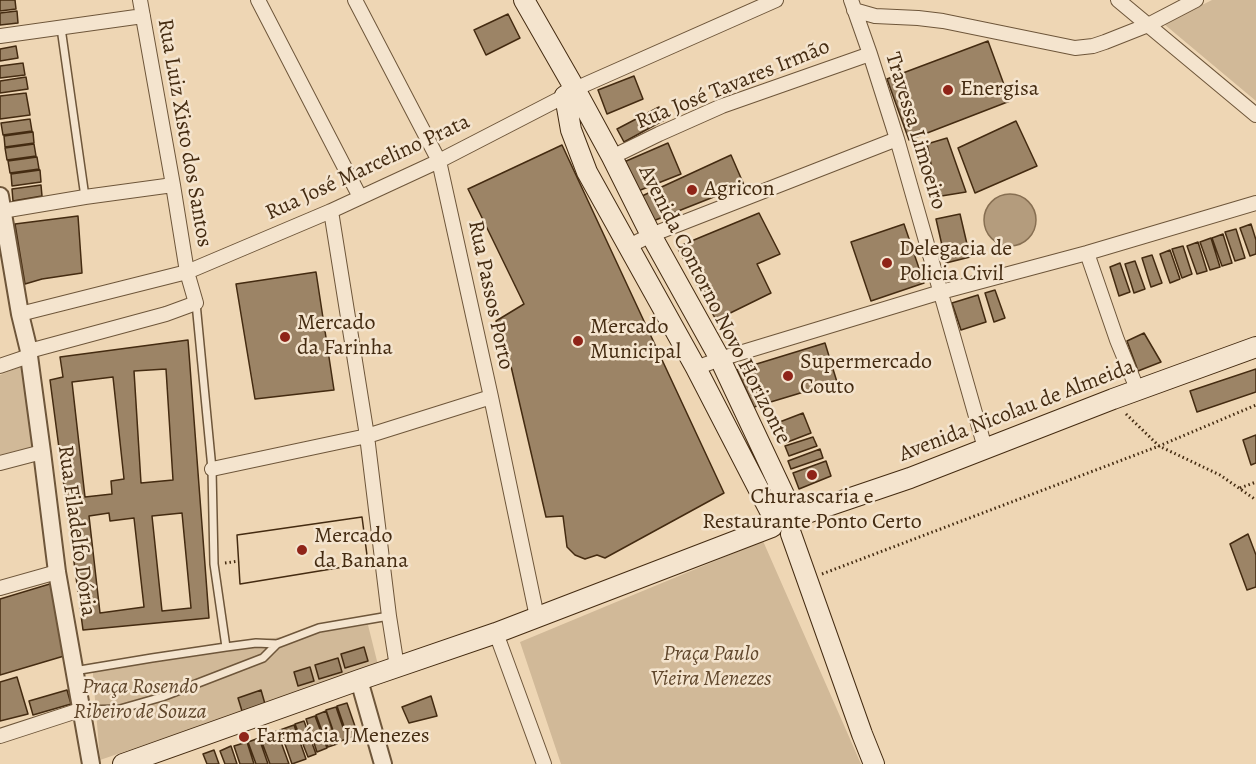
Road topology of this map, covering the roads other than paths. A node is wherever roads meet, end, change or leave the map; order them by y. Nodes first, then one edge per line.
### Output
1 (140, 0) edge
2 (258, 0) edge
3 (355, 0) edge
4 (524, 0) edge
5 (776, 0) edge
6 (1118, 0) edge
7 (1196, 0) edge
8 (853, 5) edge
9 (143, 15) junction
10 (1148, 25) junction
11 (61, 28) junction
12 (0, 36) edge
13 (870, 54) junction
14 (570, 92) junction
15 (1256, 115) edge
16 (897, 140) junction
17 (612, 157) junction
18 (439, 161) junction
19 (173, 185) junction
20 (85, 197) junction
21 (360, 197) junction
22 (1, 203) edge
23 (1256, 203) edge
24 (331, 211) junction
25 (651, 235) junction
26 (627, 247) junction
27 (1087, 253) junction
28 (187, 272) junction
29 (941, 292) junction
30 (196, 303) junction
31 (20, 314) junction
32 (1256, 347) edge
33 (29, 354) junction
34 (720, 359) junction
35 (0, 366) edge
36 (696, 368) junction
37 (1138, 391) junction
38 (491, 397) junction
39 (367, 436) junction
40 (985, 448) junction
41 (42, 452) junction
42 (0, 463) edge
43 (212, 469) junction
44 (785, 522) junction
45 (57, 572) junction
46 (0, 588) edge
47 (389, 616) junction
48 (537, 617) junction
49 (496, 633) junction
50 (277, 644) junction
51 (226, 647) junction
52 (397, 667) junction
53 (74, 672) junction
54 (359, 680) junction
55 (80, 710) junction
56 (0, 736) edge
57 (90, 764) edge
58 (123, 764) edge
59 (384, 764) edge
60 (544, 764) edge
61 (874, 764) edge

1 - 9 street, Rua Luiz Xisto dos Santos
2 - 21 street
3 - 18 street, Rua Passos Porto
4 - 14 main road
5 - 14 street, Rua José Marcelino Prata
6 - 10 street
7 - 10 street
8 - 10 street
8 - 13 street, Travessa Limoeiro
9 - 11 street
9 - 19 street, Rua Luiz Xisto dos Santos
10 - 15 street
11 - 12 street
11 - 20 lane
13 - 16 street, Travessa Limoeiro
13 - 17 street, Rua José Tavares Irmão
14 - 17 main road, Avenida Contorno Novo Horizonte
14 - 18 street, Rua José Marcelino Prata
14 - 26 main road, Avenida Contorno Novo Horizonte
16 - 25 street
16 - 29 street, Travessa Limoeiro
17 - 25 main road, Avenida Contorno Novo Horizonte
18 - 21 street, Rua José Marcelino Prata
18 - 38 street, Rua Passos Porto
19 - 20 street
19 - 28 street, Rua Luiz Xisto dos Santos
20 - 22 street
21 - 24 street, Rua José Marcelino Prata
22 - 31 street, Rua Filadelfo Dória
23 - 27 street
24 - 28 street, Rua José Marcelino Prata
24 - 39 street
25 - 26 street
25 - 34 main road, Avenida Contorno Novo Horizonte
26 - 36 main road, Avenida Contorno Novo Horizonte
27 - 29 street
27 - 37 street
28 - 30 street, Rua Luiz Xisto dos Santos
28 - 31 street, Rua José Marcelino Prata
29 - 34 street
29 - 40 street, Travessa Limoeiro
30 - 33 street
30 - 43 lane
31 - 33 street, Rua Filadelfo Dória
32 - 37 main road, Avenida Nicolau de Almeida
33 - 35 street
33 - 41 street, Rua Filadelfo Dória
34 - 36 street
34 - 44 main road, Avenida Contorno Novo Horizonte
36 - 44 main road, Avenida Contorno Novo Horizonte
37 - 40 main road, Avenida Nicolau de Almeida
38 - 39 street
38 - 48 street, Rua Passos Porto
39 - 43 street
39 - 47 street
40 - 44 main road, Avenida Nicolau de Almeida
41 - 42 street
41 - 45 street, Rua Filadelfo Dória
43 - 51 lane
44 - 48 main road
44 - 61 main road
45 - 46 street
45 - 53 street, Rua Filadelfo Dória
47 - 50 lane
47 - 52 street
48 - 49 main road
49 - 52 main road
49 - 60 street
50 - 51 lane
50 - 55 lane
51 - 53 lane
52 - 54 main road
53 - 55 street, Rua Filadelfo Dória
54 - 58 main road
54 - 59 street
55 - 56 street
55 - 57 street

